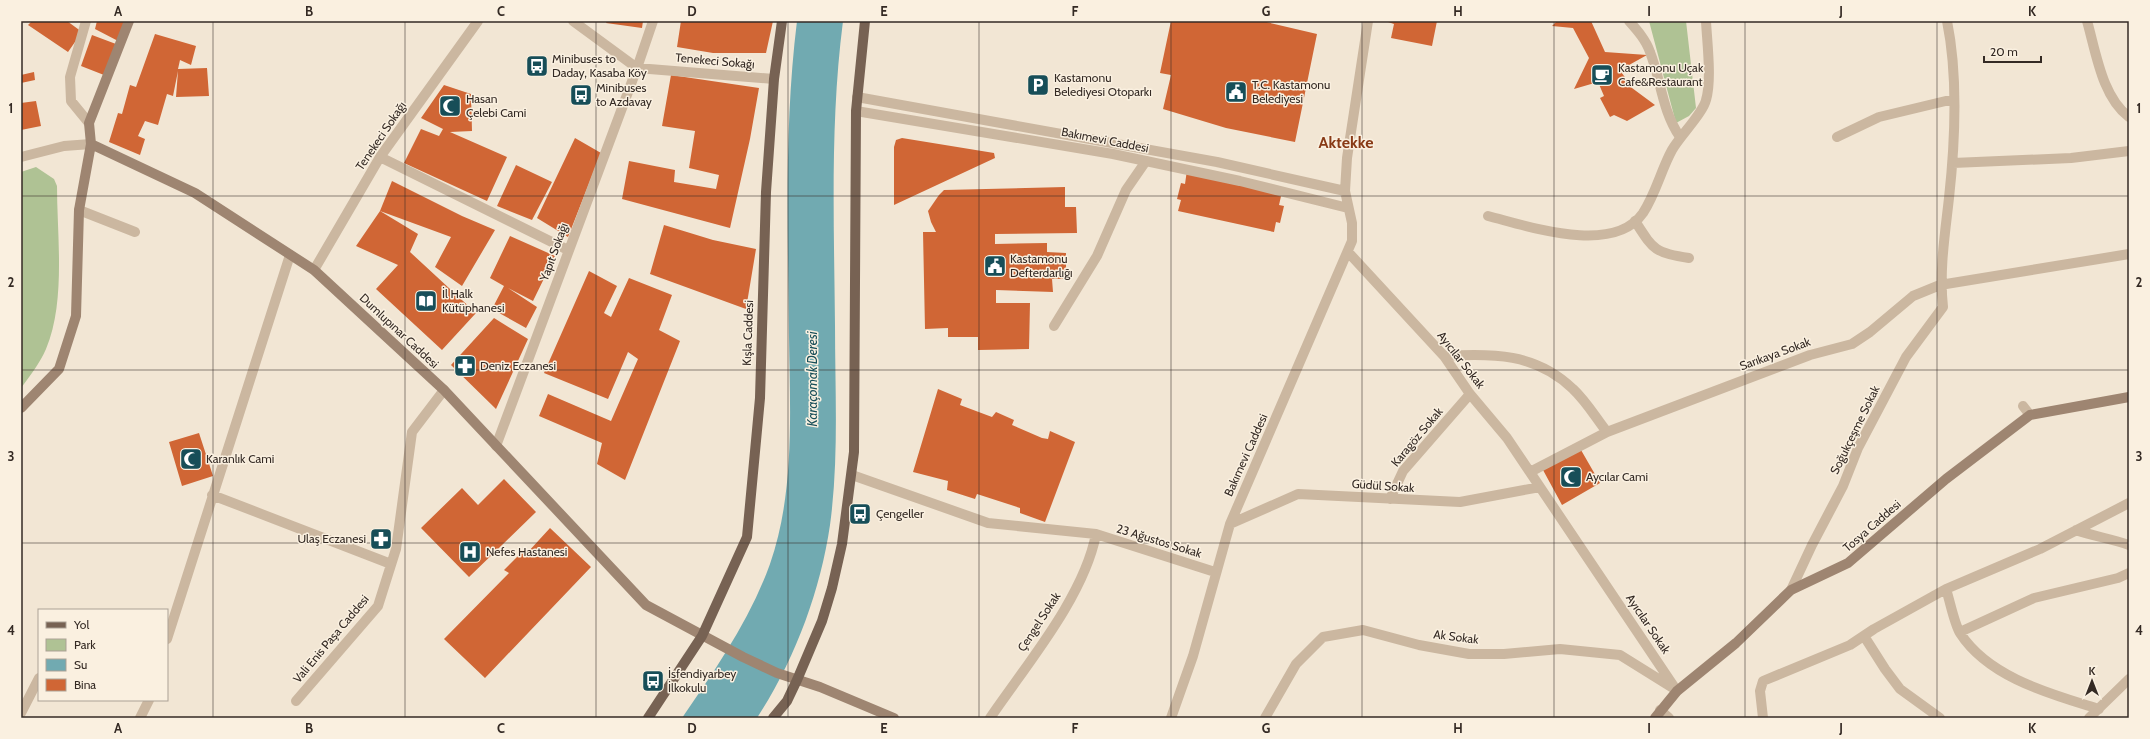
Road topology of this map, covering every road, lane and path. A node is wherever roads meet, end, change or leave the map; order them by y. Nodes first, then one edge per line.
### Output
1 (86, 21) edge
2 (129, 21) edge
3 (478, 21) edge
4 (573, 21) edge
5 (653, 21) edge
6 (782, 21) edge
7 (865, 21) edge
8 (1368, 21) edge
9 (1629, 21) edge
10 (1706, 21) edge
11 (1947, 21) edge
12 (2087, 21) edge
13 (637, 68) junction
14 (774, 79) junction
15 (857, 96) junction
16 (1954, 99) junction
17 (856, 111) junction
18 (2129, 117) edge
19 (89, 122) junction
20 (1680, 137) junction
21 (1837, 137) dead end
22 (91, 144) junction
23 (2129, 151) edge
24 (21, 157) edge
25 (380, 157) junction
26 (1146, 161) junction
27 (1953, 163) junction
28 (1345, 191) junction
29 (1348, 208) junction
30 (79, 210) junction
31 (1488, 216) dead end
32 (1635, 220) junction
33 (135, 232) dead end
34 (568, 250) junction
35 (1348, 252) junction
36 (2129, 254) edge
37 (290, 255) junction
38 (1689, 258) dead end
39 (314, 270) junction
40 (1940, 285) junction
41 (1054, 326) dead end
42 (1444, 356) junction
43 (444, 390) junction
44 (1470, 394) junction
45 (2129, 397) edge
46 (2023, 406) dead end
47 (21, 408) edge
48 (2030, 415) junction
49 (1607, 432) junction
50 (496, 446) junction
51 (1530, 472) junction
52 (852, 475) junction
53 (1540, 486) junction
54 (212, 495) junction
55 (1390, 499) junction
56 (2129, 503) edge
57 (1230, 524) junction
58 (2076, 530) junction
59 (1096, 534) junction
60 (2129, 545) edge
61 (391, 564) junction
62 (1215, 572) junction
63 (2129, 573) edge
64 (1946, 589) junction
65 (1790, 590) junction
66 (1960, 632) junction
67 (168, 636) edge
68 (702, 636) junction
69 (1864, 636) junction
70 (2129, 679) edge
71 (38, 680) edge
72 (797, 680) junction
73 (1677, 691) junction
74 (148, 701) edge
75 (296, 701) dead end
76 (2099, 709) junction
77 (21, 714) edge
78 (1657, 714) edge
79 (140, 718) edge
80 (648, 718) edge
81 (773, 718) edge
82 (894, 718) edge
83 (990, 718) edge
84 (1171, 718) edge
85 (1265, 718) edge
86 (1669, 718) edge
87 (1763, 718) edge
88 (1940, 718) edge
89 (2089, 718) edge

1 - 19 street
2 - 19 main road
3 - 25 street, Tenekeci Sokağı
4 - 13 street
5 - 13 street, Yapıt Sokağı
6 - 14 main road, Kışla Caddesi
7 - 15 main road
8 - 28 street, Bakımevi Caddesi
9 - 20 street
10 - 20 street
11 - 16 street, Soğukçeşme Sokak
12 - 18 street
13 - 14 street, Tenekeci Sokağı
13 - 34 street, Yapıt Sokağı
14 - 68 main road, Kışla Caddesi
15 - 17 main road
15 - 28 street
16 - 21 street
16 - 27 street, Soğukçeşme Sokak
17 - 26 street, Bakımevi Caddesi
17 - 52 main road
19 - 22 main road
20 - 32 street
22 - 24 street, Dumlupınar Caddesi
22 - 30 main road
22 - 37 main road, Dumlupınar Caddesi
23 - 27 street
25 - 34 street
25 - 39 street, Tenekeci Sokağı
26 - 29 street, Bakımevi Caddesi
26 - 41 street
27 - 40 street, Soğukçeşme Sokak
28 - 29 street, Bakımevi Caddesi
29 - 35 street, Bakımevi Caddesi
30 - 33 street
30 - 47 main road
31 - 32 street
32 - 38 street
34 - 50 street, Yapıt Sokağı
35 - 42 street, Ayıcılar Sokak
35 - 57 street, Bakımevi Caddesi
36 - 40 street, Sarıkaya Sokak
37 - 39 main road, Dumlupınar Caddesi
37 - 54 street
39 - 43 main road, Dumlupınar Caddesi
40 - 49 street, Sarıkaya Sokak
40 - 65 street, Soğukçeşme Sokak
42 - 44 street, Ayıcılar Sokak
42 - 49 street
43 - 50 main road, Dumlupınar Caddesi
43 - 61 street, Vali Enis Paşa Caddesi
44 - 51 street, Ayıcılar Sokak
44 - 55 street, Karagöz Sokak
45 - 48 main road, Tosya Caddesi
46 - 48 street
48 - 65 main road, Tosya Caddesi
49 - 51 street
50 - 68 main road, Dumlupınar Caddesi
51 - 53 street, Ayıcılar Sokak
52 - 59 street, 23 Ağustos Sokak
52 - 72 main road
53 - 55 street, Güdül Sokak
53 - 73 street, Ayıcılar Sokak
54 - 61 street
54 - 67 street
55 - 57 street, Güdül Sokak
56 - 58 street
57 - 62 street, Bakımevi Caddesi
58 - 60 street
58 - 64 street
59 - 62 street, 23 Ağustos Sokak
59 - 83 street, Çengel Sokak
61 - 75 street, Vali Enis Paşa Caddesi
62 - 84 street, Bakımevi Caddesi
63 - 66 street
64 - 66 street
64 - 69 street
65 - 73 main road, Tosya Caddesi
66 - 76 street
68 - 72 main road, Dumlupınar Caddesi
68 - 80 main road, Kışla Caddesi
69 - 87 street
69 - 88 street
70 - 76 street
71 - 77 street
72 - 81 main road
72 - 82 main road, Dumlupınar Caddesi
73 - 78 main road, Tosya Caddesi
73 - 85 street, Ak Sokak
74 - 79 street
76 - 89 street
78 - 86 street

